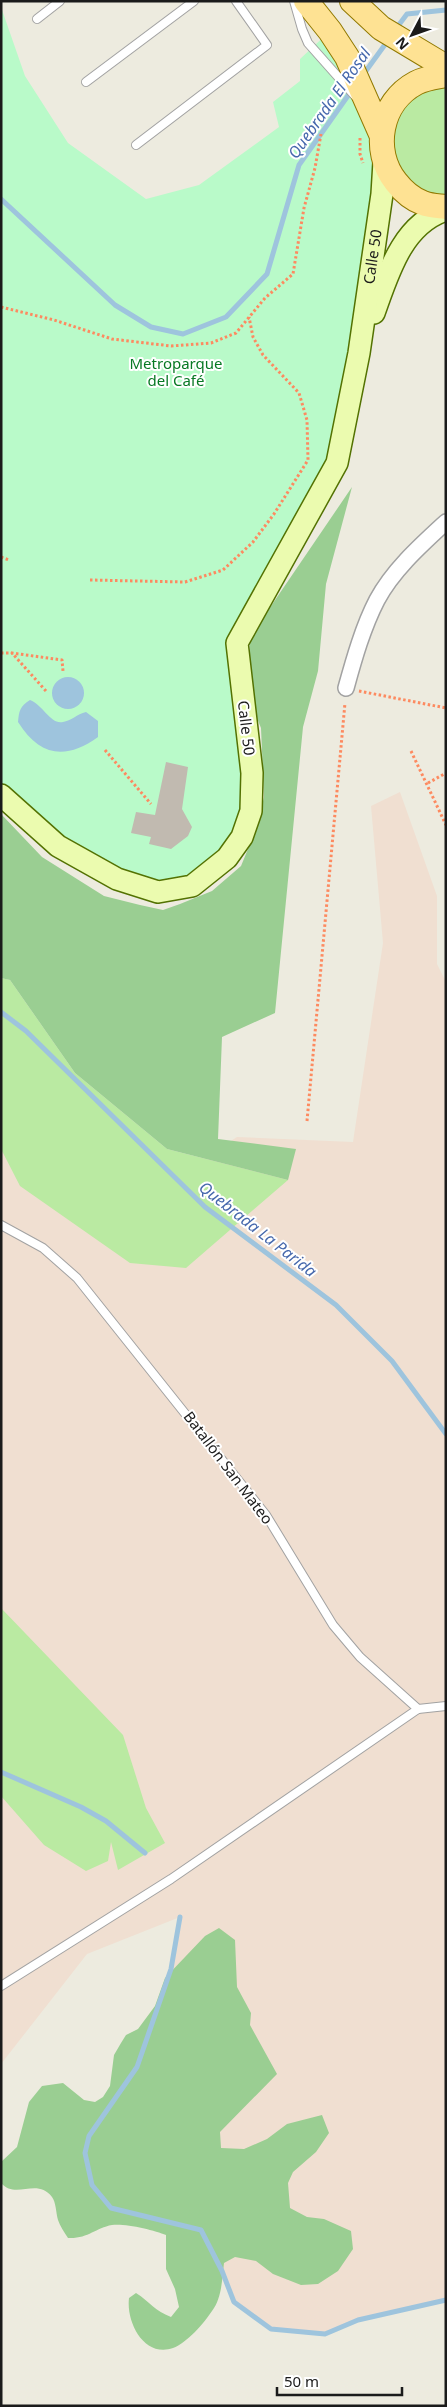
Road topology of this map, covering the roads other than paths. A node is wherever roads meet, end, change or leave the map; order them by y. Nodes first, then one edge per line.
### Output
1 (60, 1) edge
2 (194, 1) edge
3 (236, 1) edge
4 (294, 1) edge
5 (306, 1) edge
6 (352, 1) edge
7 (36, 18) dead end
8 (446, 67) edge
9 (446, 76) edge
10 (86, 82) dead end
11 (369, 106) junction
12 (370, 132) junction
13 (136, 145) dead end
14 (374, 163) junction
15 (446, 209) edge
16 (359, 353) junction
17 (446, 522) edge
18 (346, 688) road end
19 (1, 795) edge
20 (1, 1225) edge
21 (446, 1706) edge
22 (418, 1709) junction
23 (1, 1986) edge

1 - 7 lane
2 - 10 lane
3 - 13 lane
4 - 11 lane
5 - 11 main road
6 - 8 main road
9 - 12 main road
11 - 12 main road
12 - 14 main road
14 - 15 main road
14 - 16 street, Calle 50
15 - 16 street, Calle 50
16 - 19 street, Calle 50
17 - 18 street
20 - 22 lane, Batallón San Mateo
21 - 22 lane
22 - 23 lane

